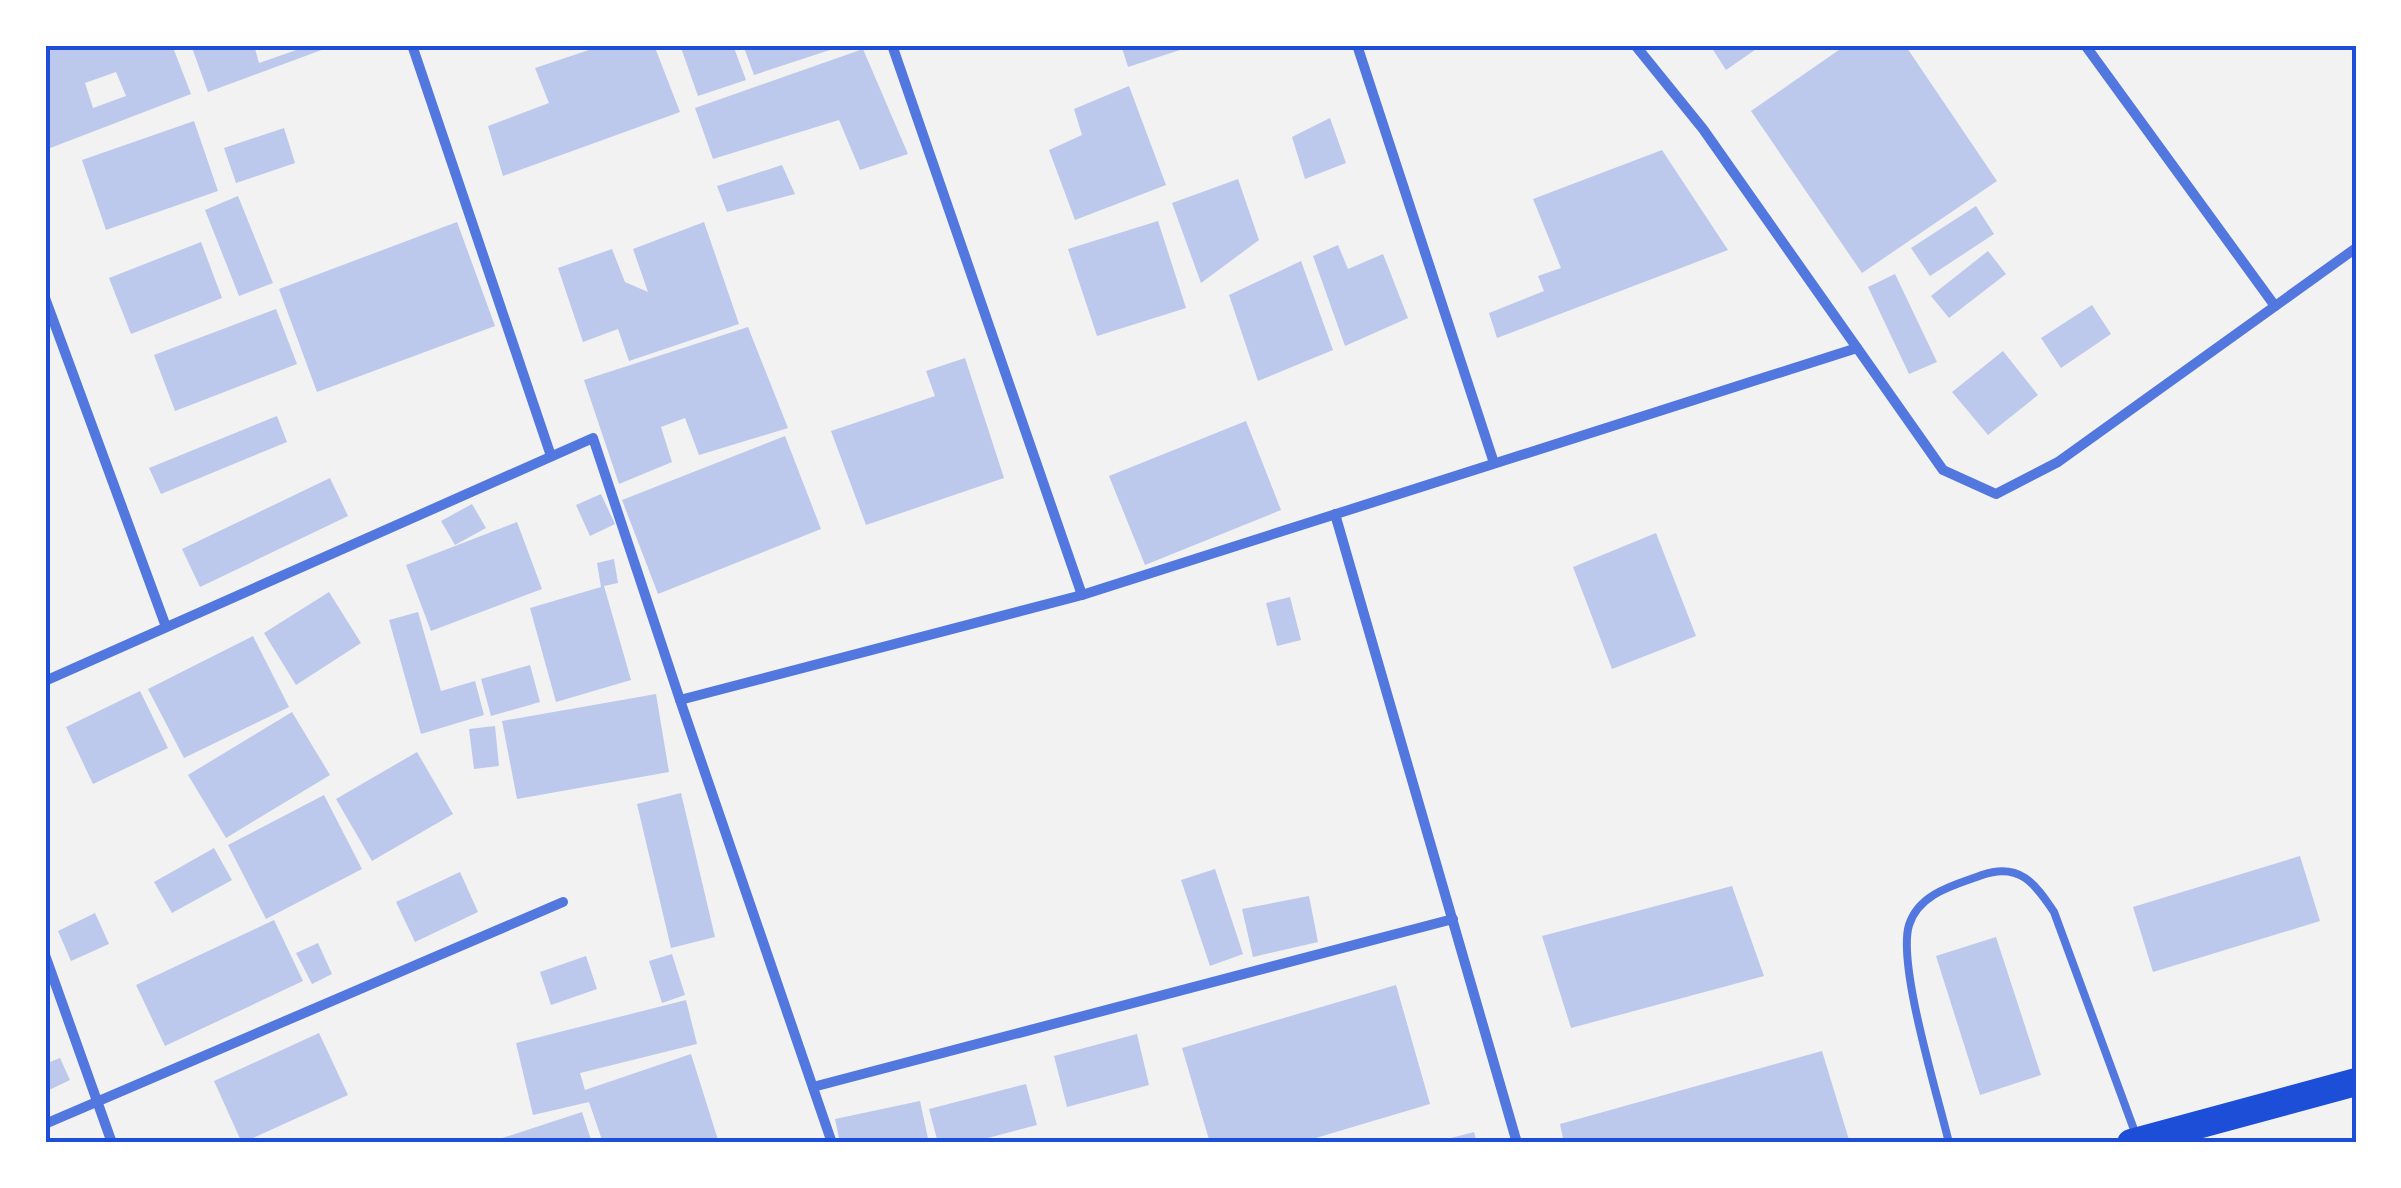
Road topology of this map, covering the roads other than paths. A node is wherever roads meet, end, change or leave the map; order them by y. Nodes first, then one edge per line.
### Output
1 (412, 45) edge
2 (892, 45) edge
3 (1357, 45) edge
4 (1635, 45) edge
5 (2085, 45) edge
6 (2356, 248) edge
7 (45, 298) edge
8 (2275, 306) junction
9 (1857, 348) junction
10 (551, 456) junction
11 (1494, 463) junction
12 (1335, 514) junction
13 (1082, 595) junction
14 (165, 624) junction
15 (45, 681) edge
16 (680, 700) junction
17 (564, 902) dead end
18 (1453, 919) junction
19 (45, 954) edge
20 (2356, 1082) edge
21 (813, 1087) junction
22 (97, 1101) junction
23 (45, 1124) edge
24 (2134, 1142) edge
25 (112, 1143) edge
26 (832, 1143) edge
27 (1517, 1143) edge
28 (1949, 1143) edge

1 - 10 street
2 - 13 street
3 - 11 street
4 - 9 street
5 - 8 street
6 - 8 street
7 - 14 street
8 - 9 street
9 - 11 street
10 - 14 street
10 - 16 street
11 - 12 street
12 - 13 street
12 - 18 street
13 - 16 street
14 - 15 street
16 - 21 street
17 - 22 street
18 - 21 street
18 - 27 street
19 - 22 street
20 - 24 highway
21 - 26 street
22 - 23 street
22 - 25 street
24 - 28 lane

